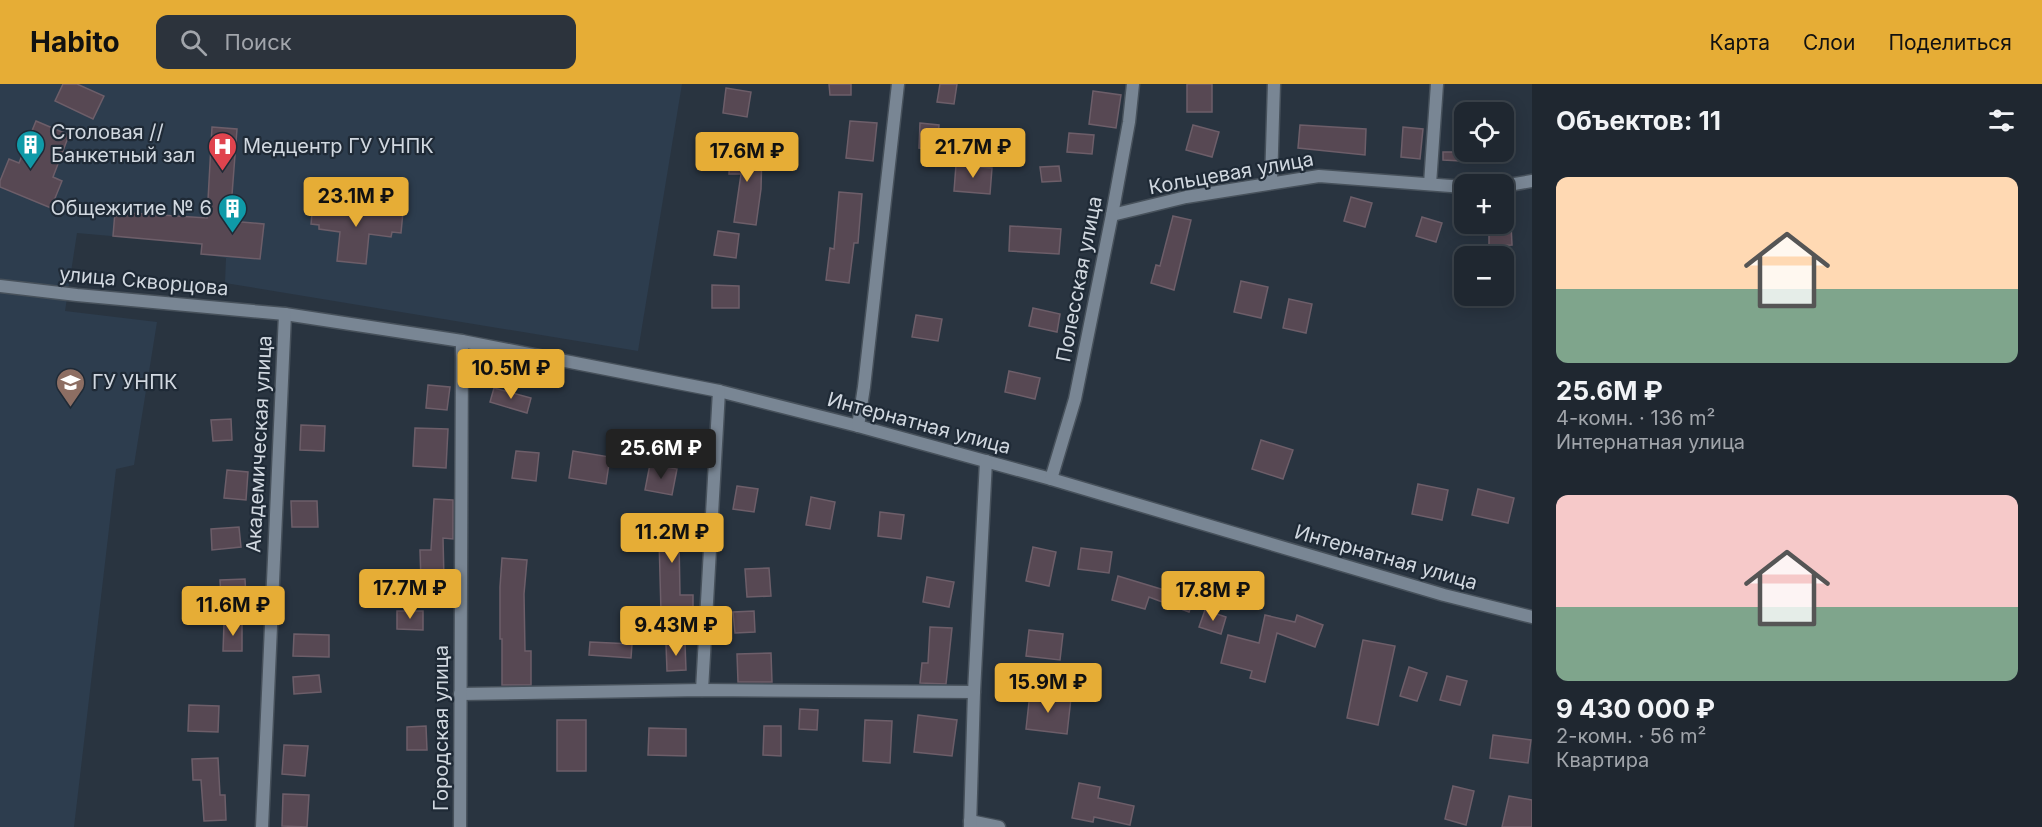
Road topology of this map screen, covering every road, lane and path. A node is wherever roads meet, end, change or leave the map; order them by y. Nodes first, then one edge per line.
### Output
1 (898, 84) edge
2 (1133, 84) edge
3 (1274, 84) edge
4 (1437, 84) edge
5 (1532, 181) edge
6 (1271, 183) junction
7 (1430, 184) junction
8 (1514, 184) edge
9 (1454, 186) edge
10 (1112, 215) junction
11 (0, 286) edge
12 (285, 314) junction
13 (462, 341) junction
14 (719, 391) junction
15 (858, 426) junction
16 (986, 461) junction
17 (1051, 479) junction
18 (1532, 617) edge
19 (702, 690) junction
20 (974, 692) junction
21 (460, 694) junction
22 (970, 824) edge
23 (262, 827) edge
24 (460, 827) edge
25 (999, 827) edge

1 - 15 street
2 - 10 street, Полесская улица
3 - 6 street
4 - 7 street
5 - 8 street
6 - 7 street, Кольцевая улица
6 - 10 street, Кольцевая улица
7 - 9 street, Кольцевая улица
10 - 17 street, Полесская улица
11 - 12 street, улица Скворцова
12 - 13 street, Интернатная улица
12 - 23 street, Академическая улица
13 - 14 street, Интернатная улица
13 - 21 street, Городская улица
14 - 15 street, Интернатная улица
14 - 19 street
15 - 16 street, Интернатная улица
16 - 17 street, Интернатная улица
16 - 20 street
17 - 18 street, Интернатная улица
19 - 20 street
19 - 21 street
20 - 22 street
21 - 24 street, Городская улица
22 - 25 street

